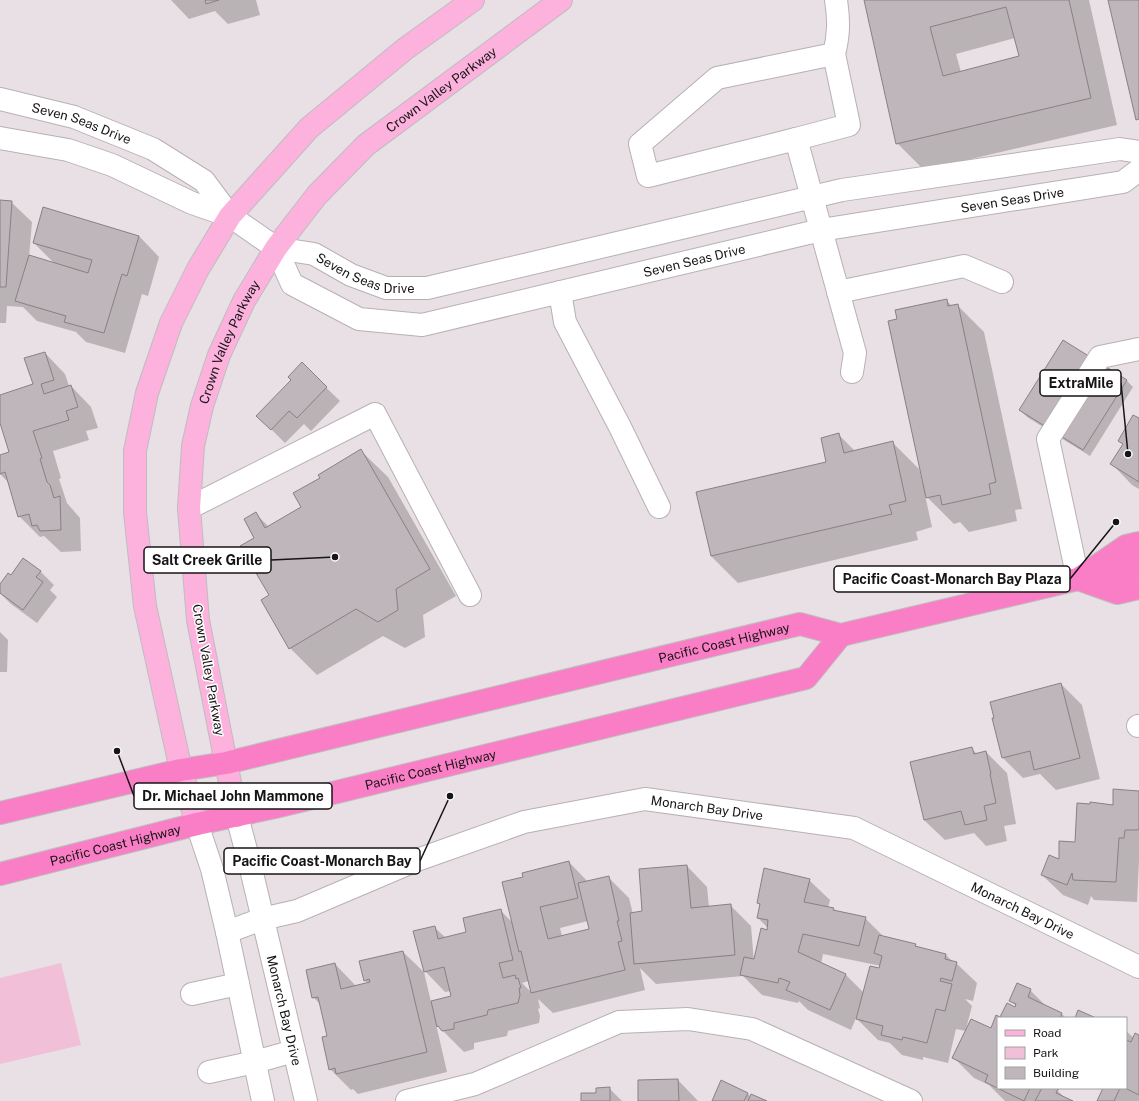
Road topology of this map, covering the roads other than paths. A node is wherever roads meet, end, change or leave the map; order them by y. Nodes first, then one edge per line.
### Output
1 (472, 0) edge
2 (561, 0) edge
3 (836, 0) edge
4 (834, 54) junction
5 (0, 98) edge
6 (0, 138) edge
7 (796, 139) junction
8 (1139, 152) edge
9 (1139, 170) edge
10 (812, 197) junction
11 (230, 216) junction
12 (821, 230) junction
13 (276, 248) junction
14 (1002, 282) dead end
15 (560, 292) junction
16 (838, 292) junction
17 (1139, 349) edge
18 (852, 372) dead end
19 (659, 507) dead end
20 (189, 508) junction
21 (1139, 543) edge
22 (1139, 565) edge
23 (1084, 581) junction
24 (1139, 588) edge
25 (470, 595) dead end
26 (841, 635) junction
27 (226, 763) junction
28 (181, 770) junction
29 (0, 813) edge
30 (237, 816) junction
31 (197, 824) junction
32 (0, 874) edge
33 (262, 919) junction
34 (227, 932) junction
35 (1139, 967) edge
36 (238, 984) junction
37 (192, 994) dead end
38 (294, 1051) junction
39 (255, 1062) junction
40 (209, 1072) dead end
41 (263, 1101) edge
42 (306, 1101) edge
43 (407, 1101) edge
44 (911, 1101) edge

1 - 11 main road
2 - 13 main road, Crown Valley Parkway
3 - 4 street
4 - 7 street
4 - 7 street
5 - 11 street, Seven Seas Drive
6 - 11 street, Seven Seas Drive
7 - 10 street
8 - 10 street, Seven Seas Drive
9 - 12 street, Seven Seas Drive
10 - 12 street
10 - 13 street, Seven Seas Drive
11 - 13 street, Seven Seas Drive
11 - 28 main road
12 - 15 street, Seven Seas Drive
12 - 16 street
13 - 15 street, Seven Seas Drive
13 - 20 main road, Crown Valley Parkway
14 - 16 street
15 - 19 street
16 - 18 street
17 - 23 street
20 - 25 street
20 - 27 main road, Crown Valley Parkway
21 - 23 highway, Pacific Coast Highway
22 - 23 highway
23 - 24 highway
23 - 26 highway, Pacific Coast Highway
26 - 27 highway, Pacific Coast Highway
26 - 30 highway, Pacific Coast Highway
27 - 28 highway, Pacific Coast Highway
27 - 30 main road, Crown Valley Parkway
28 - 29 highway, Pacific Coast Highway
28 - 31 main road
30 - 31 highway, Pacific Coast Highway
30 - 33 street, Monarch Bay Drive
31 - 32 highway, Pacific Coast Highway
31 - 34 street
33 - 34 street, Monarch Bay Drive
33 - 35 street, Monarch Bay Drive
33 - 38 street, Monarch Bay Drive
34 - 36 street
36 - 37 street
36 - 39 street
38 - 39 street
38 - 42 street, Monarch Bay Drive
39 - 40 street
39 - 41 street
43 - 44 street

